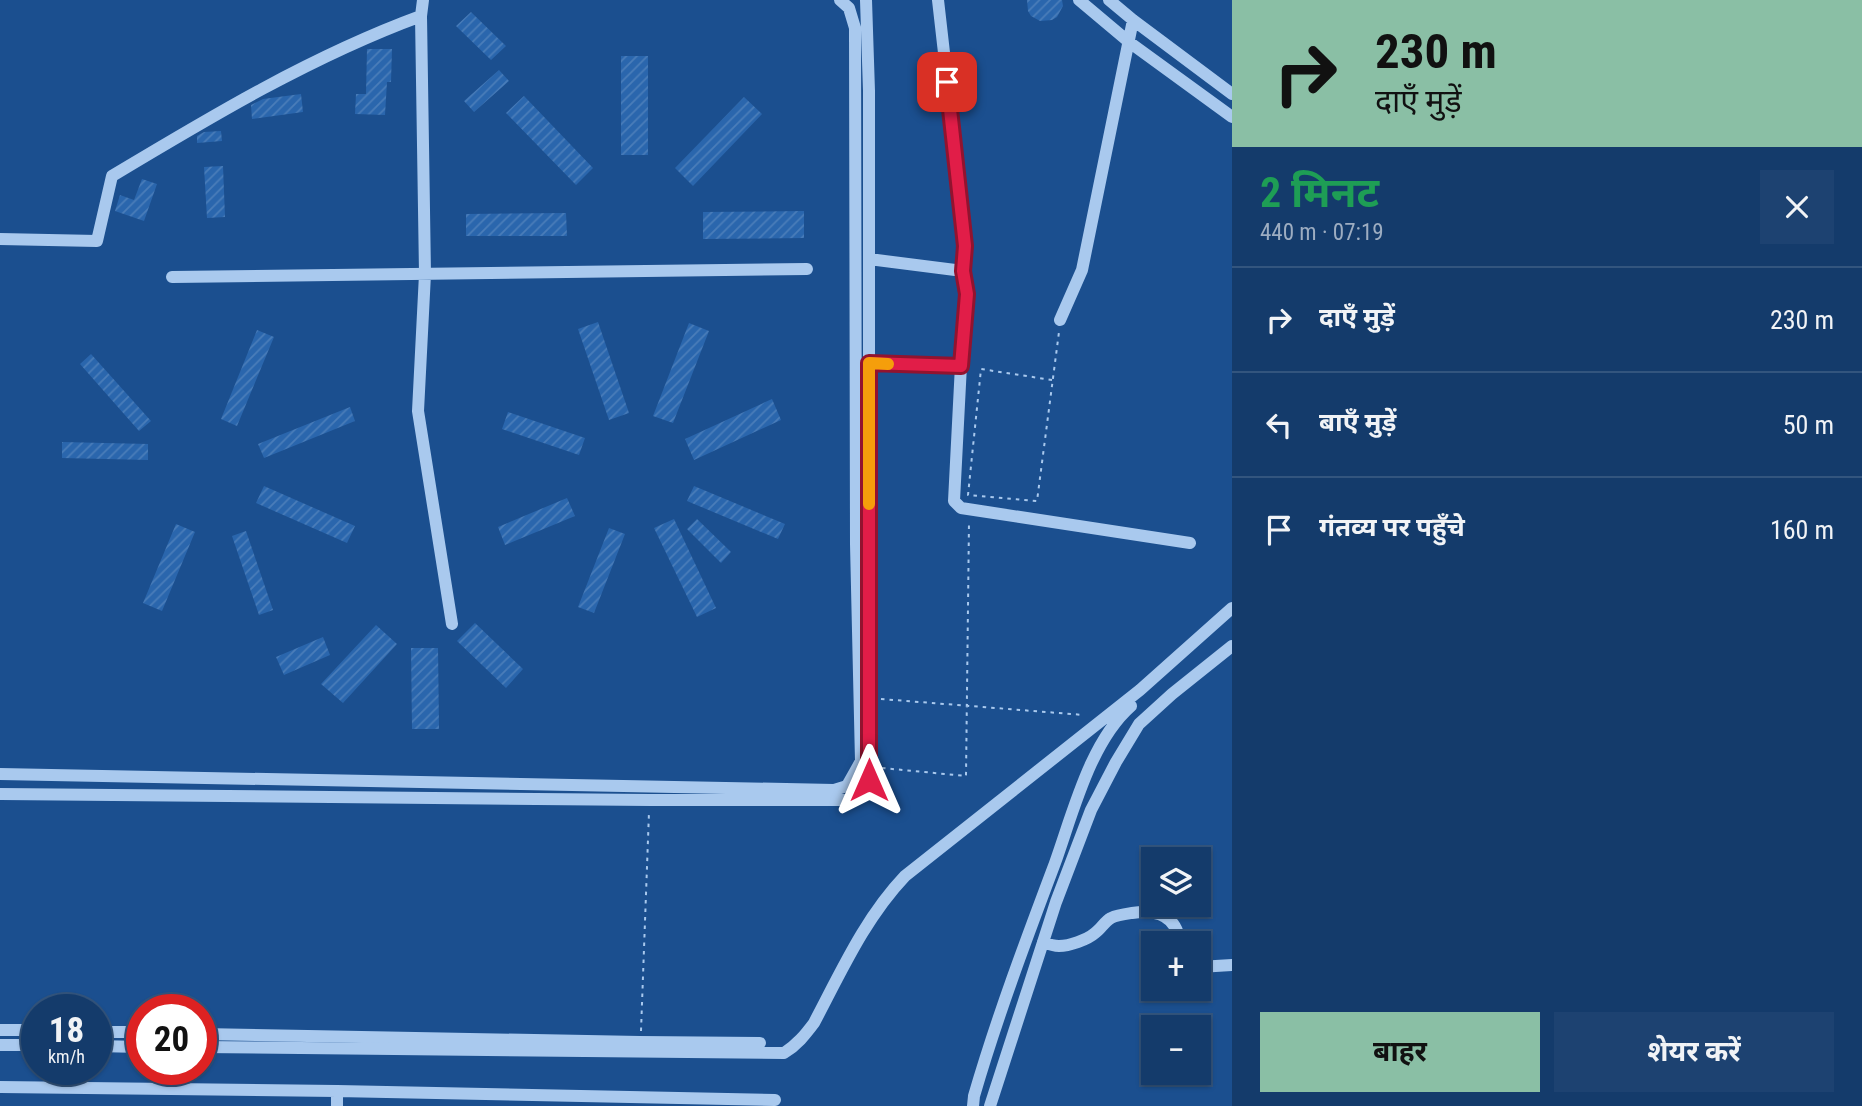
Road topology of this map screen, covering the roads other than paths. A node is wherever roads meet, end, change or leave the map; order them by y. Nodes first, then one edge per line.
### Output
1 (423, 0) edge
2 (840, 0) edge
3 (866, 0) edge
4 (938, 0) edge
5 (1079, 0) edge
6 (1109, 0) edge
7 (421, 16) junction
8 (1133, 20) junction
9 (1129, 42) junction
10 (1232, 94) edge
11 (1232, 117) edge
12 (0, 239) edge
13 (869, 259) junction
14 (807, 269) dead end
15 (963, 271) junction
16 (425, 274) junction
17 (172, 277) dead end
18 (1060, 320) road end
19 (869, 363) junction
20 (961, 366) junction
21 (1190, 542) dead end
22 (1232, 608) edge
23 (1232, 617) edge
24 (452, 624) dead end
25 (1232, 646) edge
26 (0, 774) edge
27 (0, 794) edge
28 (1177, 931) edge
29 (1043, 942) junction
30 (1232, 965) edge
31 (1211, 966) edge
32 (0, 1030) edge
33 (21, 1030) edge
34 (217, 1034) edge
35 (760, 1043) dead end
36 (0, 1045) edge
37 (21, 1045) edge
38 (217, 1047) edge
39 (0, 1087) edge
40 (337, 1091) junction
41 (444, 1100) edge
42 (775, 1100) dead end
43 (337, 1106) edge
44 (973, 1106) edge
45 (990, 1106) edge

1 - 7 street
2 - 26 street
3 - 13 street
4 - 15 street
5 - 9 street
6 - 8 street
7 - 12 street
7 - 16 street
8 - 9 street
8 - 10 street
9 - 11 street
9 - 18 street
13 - 15 street
13 - 19 street
14 - 16 street
15 - 20 street
16 - 17 street
16 - 24 street
19 - 20 street
19 - 27 street
20 - 21 street
22 - 38 street
23 - 44 street
25 - 29 street
28 - 29 street
29 - 45 street
30 - 31 street
32 - 33 street
34 - 35 street
36 - 37 street
39 - 40 street
40 - 41 street
40 - 43 street
41 - 42 street

